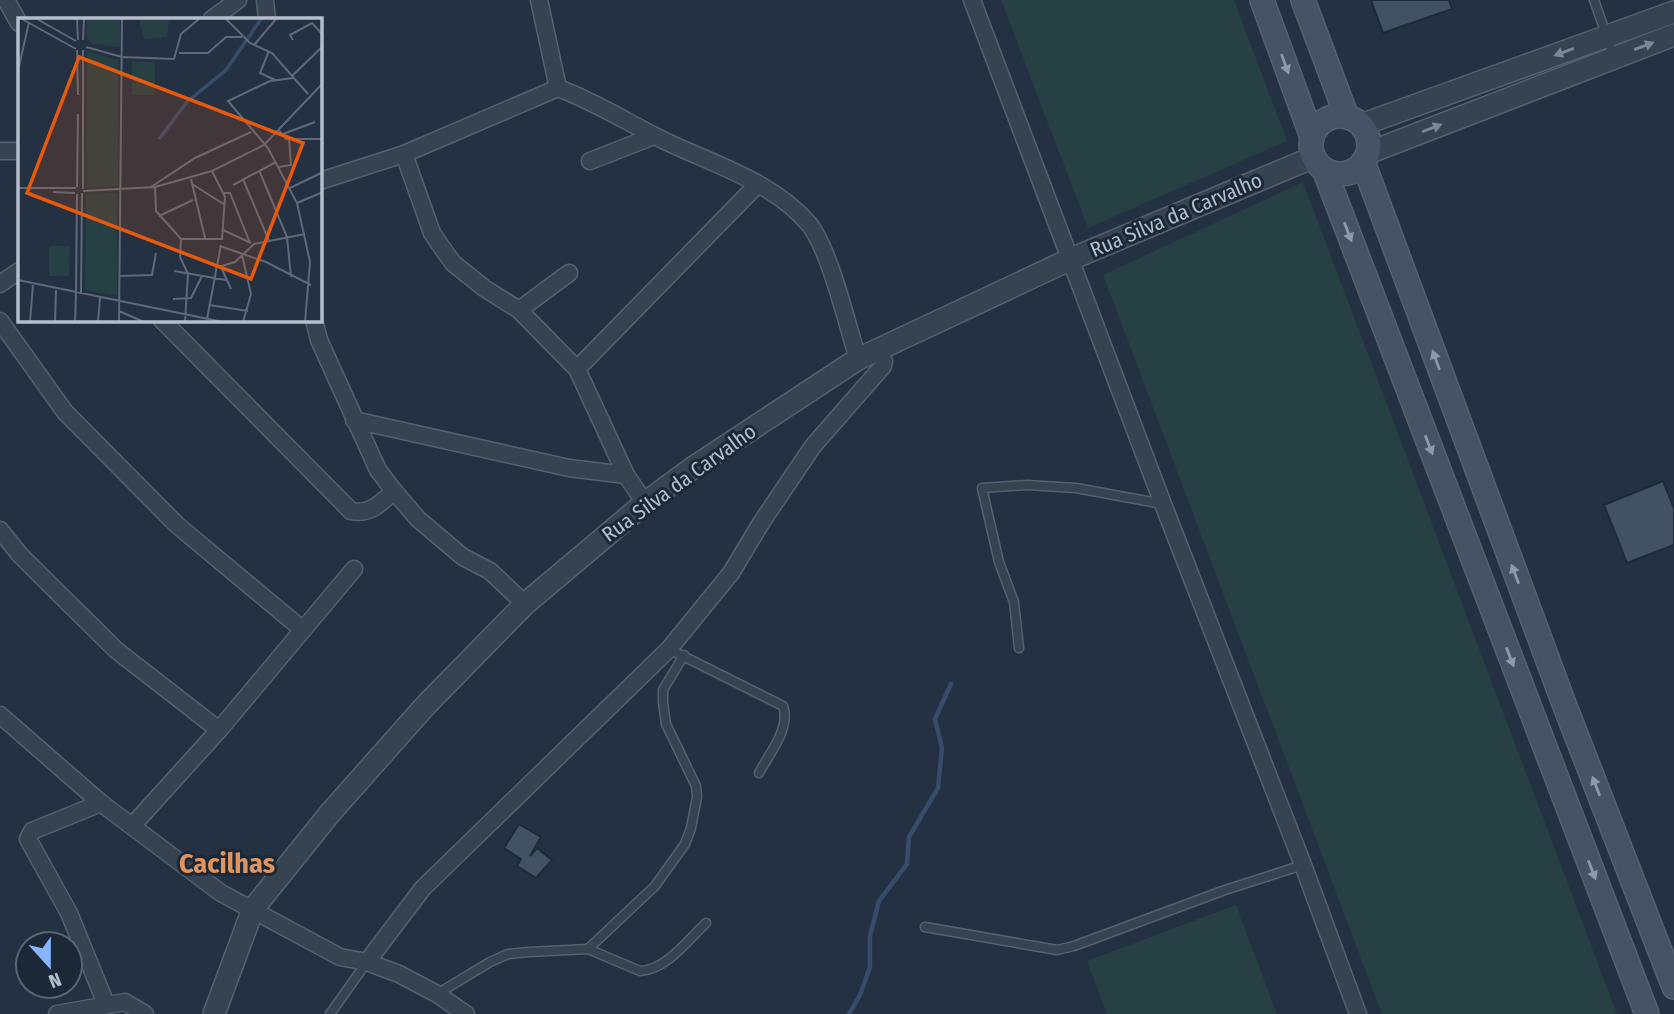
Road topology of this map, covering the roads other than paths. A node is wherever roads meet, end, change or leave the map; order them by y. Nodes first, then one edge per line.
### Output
1 (6, 0) edge
2 (265, 0) edge
3 (539, 0) edge
4 (972, 0) edge
5 (1262, 0) edge
6 (1303, 0) edge
7 (1594, 0) edge
8 (228, 3) edge
9 (1674, 12) edge
10 (213, 18) edge
11 (267, 18) edge
12 (18, 21) edge
13 (1674, 35) edge
14 (1610, 47) junction
15 (558, 88) junction
16 (1354, 121) junction
17 (654, 136) junction
18 (0, 151) edge
19 (18, 151) edge
20 (404, 154) junction
21 (1317, 154) junction
22 (1366, 158) junction
23 (590, 161) dead end
24 (322, 180) edge
25 (758, 184) junction
26 (1071, 259) junction
27 (18, 272) edge
28 (569, 272) dead end
29 (0, 284) edge
30 (519, 310) junction
31 (0, 321) edge
32 (164, 322) edge
33 (314, 322) edge
34 (879, 349) junction
35 (858, 359) junction
36 (577, 369) junction
37 (354, 420) junction
38 (626, 475) junction
39 (394, 491) junction
40 (645, 503) junction
41 (1163, 504) junction
42 (0, 530) edge
43 (354, 569) dead end
44 (525, 604) junction
45 (303, 630) junction
46 (1019, 648) dead end
47 (676, 652) junction
48 (0, 715) edge
49 (219, 730) junction
50 (759, 773) dead end
51 (101, 803) junction
52 (132, 826) junction
53 (1303, 865) junction
54 (253, 909) junction
55 (706, 923) dead end
56 (925, 928) dead end
57 (588, 949) junction
58 (367, 962) junction
59 (1674, 987) edge
60 (437, 995) junction
61 (106, 1003) junction
62 (57, 1014) edge
63 (145, 1014) edge
64 (214, 1014) edge
65 (330, 1014) edge
66 (466, 1014) edge
67 (1357, 1014) edge
68 (1647, 1014) edge

1 - 12 street
2 - 11 street
3 - 15 street
4 - 26 street
5 -> 21 main road
6 - 16 main road
7 - 14 lane
8 - 10 street
9 - 14 street
14 -> 13 street
14 -> 16 street
22 -> 14 street
15 - 17 street
15 - 20 street
16 - 21 main road
16 - 22 main road
17 - 23 street
17 - 25 street
18 - 19 street
20 - 24 street
20 - 30 street
21 - 22 main road
21 - 26 street, Rua Silva da Carvalho
21 -> 68 main road
59 -> 22 main road
25 - 35 street
25 - 36 street
26 - 34 street, Rua Silva da Carvalho
26 - 41 street
27 - 29 street
28 - 30 street
30 - 36 street
31 - 45 street
32 - 39 street
33 - 37 street
34 - 35 street, Rua Silva da Carvalho
34 - 47 street
35 - 40 street, Rua Silva da Carvalho
36 - 38 street
37 - 38 street
37 - 39 street
38 - 40 street
39 - 44 street
40 - 44 street, Rua Silva da Carvalho
41 - 46 lane
41 - 53 street
42 - 49 street
43 - 45 street
44 - 54 street, Rua Silva da Carvalho
45 - 49 street
47 - 50 lane
47 - 57 lane
47 - 58 street
48 - 51 street
49 - 52 street
51 - 52 street
51 - 61 street
52 - 54 street
53 - 56 lane
53 - 67 street
54 - 58 street
54 - 64 street, Rua Silva da Carvalho
55 - 57 lane
57 - 60 lane
58 - 60 street
58 - 65 lane
60 - 66 street
61 - 62 street
61 - 63 street

